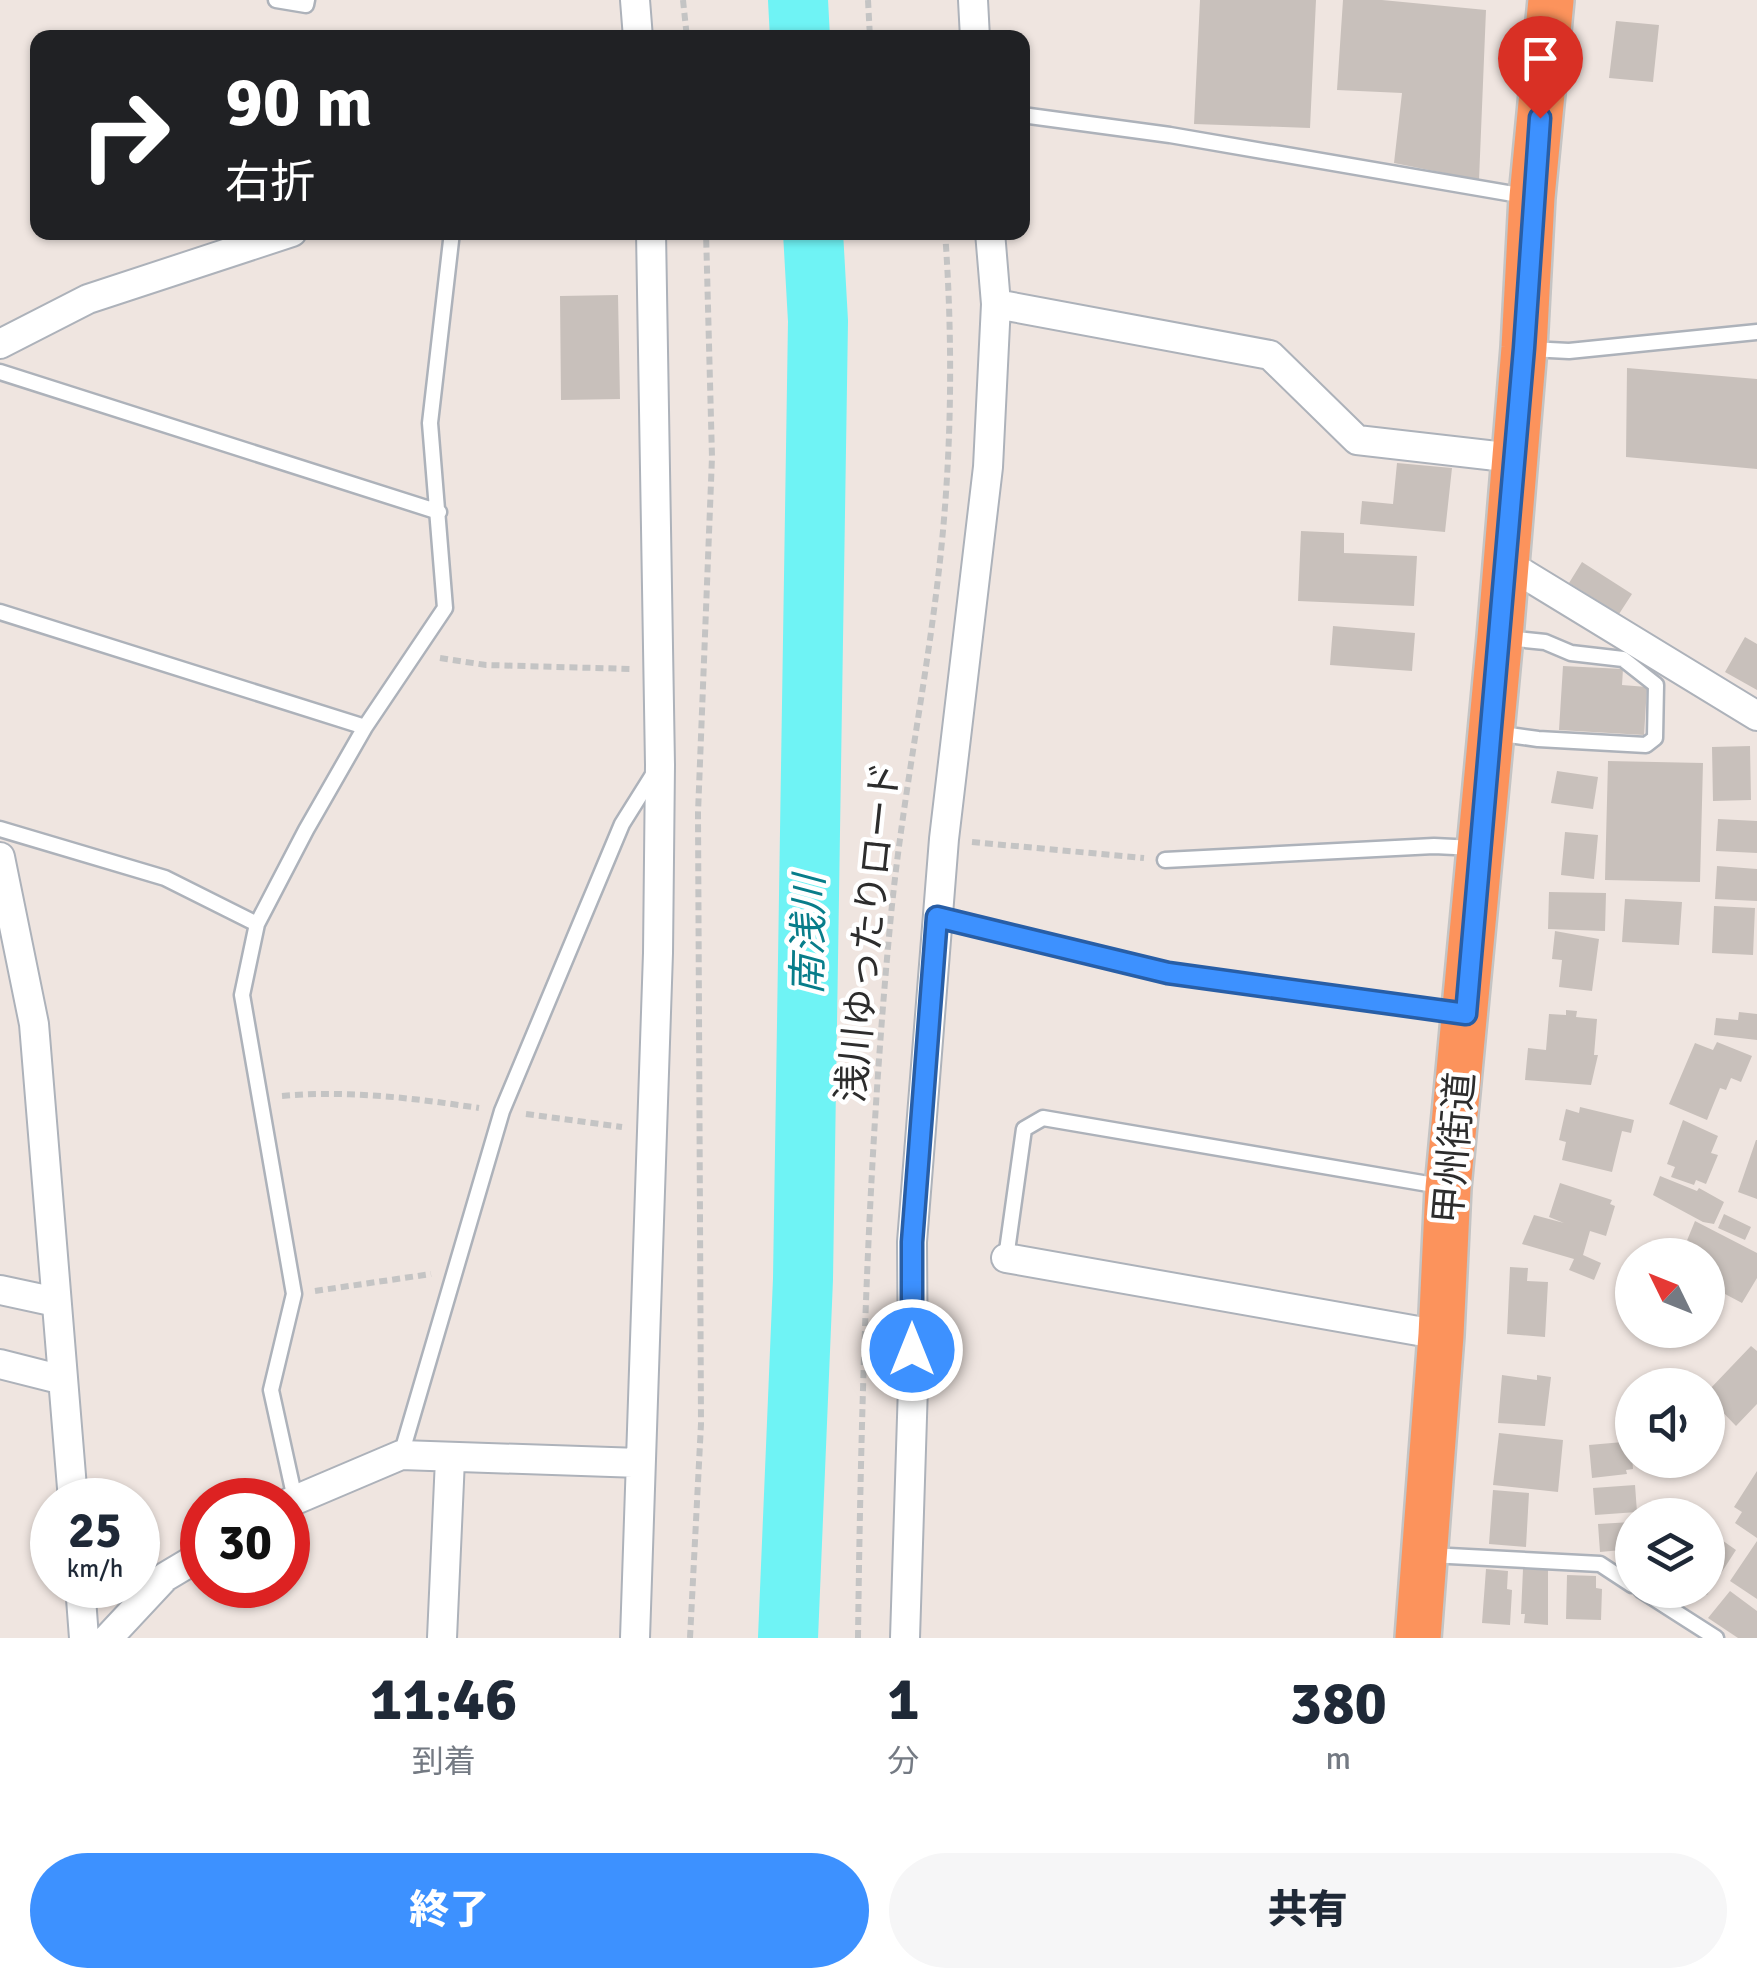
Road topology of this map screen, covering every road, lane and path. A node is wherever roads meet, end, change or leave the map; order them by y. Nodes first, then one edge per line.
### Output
1 (276, 0) edge
2 (307, 0) edge
3 (635, 0) edge
4 (683, 0) edge
5 (868, 0) edge
6 (972, 0) edge
7 (1551, 0) edge
8 (637, 30) edge
9 (686, 30) edge
10 (870, 30) edge
11 (974, 30) edge
12 (1030, 116) edge
13 (1532, 197) junction
14 (268, 240) edge
15 (451, 240) edge
16 (651, 240) edge
17 (706, 240) edge
18 (945, 240) edge
19 (991, 240) edge
20 (996, 304) junction
21 (1757, 332) edge
22 (0, 344) edge
23 (1524, 348) junction
24 (0, 372) edge
25 (1514, 458) junction
26 (440, 512) junction
27 (1506, 562) junction
28 (0, 612) edge
29 (1500, 637) junction
30 (414, 654) junction
31 (657, 669) junction
32 (1757, 716) edge
33 (365, 727) junction
34 (1491, 732) junction
35 (660, 765) junction
36 (0, 829) edge
37 (944, 839) junction
38 (1481, 848) junction
39 (0, 857) edge
40 (1165, 860) joint
41 (937, 917) junction
42 (257, 924) junction
43 (1466, 1014) junction
44 (261, 1098) junction
45 (502, 1111) junction
46 (654, 1131) junction
47 (1448, 1188) junction
48 (1006, 1258) joint
49 (454, 1271) junction
50 (0, 1290) edge
51 (294, 1294) junction
52 (56, 1302) junction
53 (1441, 1335) junction
54 (0, 1364) edge
55 (63, 1380) junction
56 (401, 1455) junction
57 (450, 1459) junction
58 (640, 1464) junction
59 (71, 1478) edge
60 (287, 1478) edge
61 (310, 1493) edge
62 (1424, 1554) junction
63 (180, 1568) edge
64 (1615, 1573) edge
65 (82, 1608) edge
66 (1669, 1608) edge
67 (84, 1638) edge
68 (108, 1638) edge
69 (442, 1638) edge
70 (635, 1638) edge
71 (690, 1638) edge
72 (858, 1638) edge
73 (905, 1638) edge
74 (1418, 1638) edge
75 (1716, 1638) edge

1 - 2 lane
3 - 8 street
4 - 9 path
5 - 10 path
6 - 11 street
7 - 13 highway, 甲州街道
12 - 13 lane
13 - 23 highway, 甲州街道
14 - 22 street
15 - 26 lane
16 - 31 street
17 - 71 path
18 - 72 path, 浅川ゆったりロード
19 - 20 street
20 - 25 street
20 - 37 street
21 - 23 lane
23 - 25 highway, 甲州街道
24 - 26 lane
25 - 27 highway, 甲州街道
26 - 30 lane
27 - 29 highway, 甲州街道
27 - 32 street
28 - 33 lane
29 - 34 highway, 甲州街道
29 - 34 lane
30 - 31 path
30 - 33 lane
31 - 35 street
33 - 42 lane
34 - 38 highway, 甲州街道
35 - 45 lane
35 - 46 street
36 - 42 lane
37 - 40 path
37 - 41 street
38 - 40 lane
38 - 43 highway, 甲州街道
39 - 52 street
41 - 43 lane
41 - 73 street
42 - 44 lane
43 - 47 highway, 甲州街道
44 - 45 path
44 - 51 lane
45 - 46 path
45 - 49 lane
46 - 58 street
47 - 48 lane
47 - 53 highway, 甲州街道
48 - 53 street
49 - 51 path
49 - 56 lane
50 - 52 street
51 - 60 lane
52 - 55 street
53 - 62 highway, 甲州街道
54 - 55 street
55 - 59 street
56 - 57 street
56 - 61 street
57 - 58 street
57 - 69 street
58 - 70 street
62 - 64 lane
62 - 74 highway, 甲州街道
63 - 68 street
65 - 67 street
66 - 75 lane

